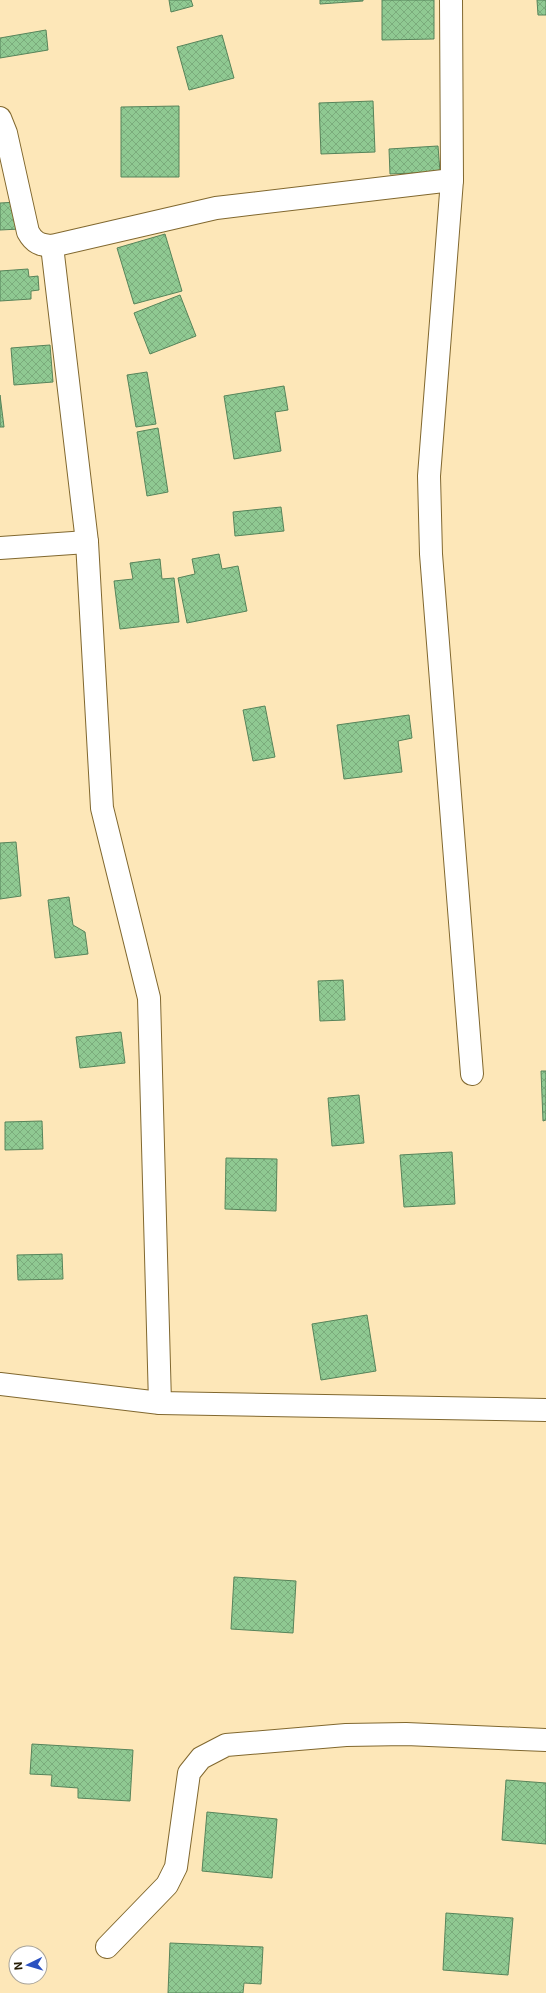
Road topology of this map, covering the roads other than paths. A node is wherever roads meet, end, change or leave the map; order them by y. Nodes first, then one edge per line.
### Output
1 (451, 0) edge
2 (0, 118) edge
3 (452, 180) junction
4 (52, 246) junction
5 (87, 542) junction
6 (0, 548) edge
7 (472, 1074) dead end
8 (0, 1384) edge
9 (160, 1403) junction
10 (546, 1410) edge
11 (546, 1740) edge
12 (107, 1947) dead end

1 - 3 street
2 - 4 street
3 - 4 street
3 - 7 street
4 - 5 street
5 - 6 street
5 - 9 street
8 - 9 street
9 - 10 street
11 - 12 street

